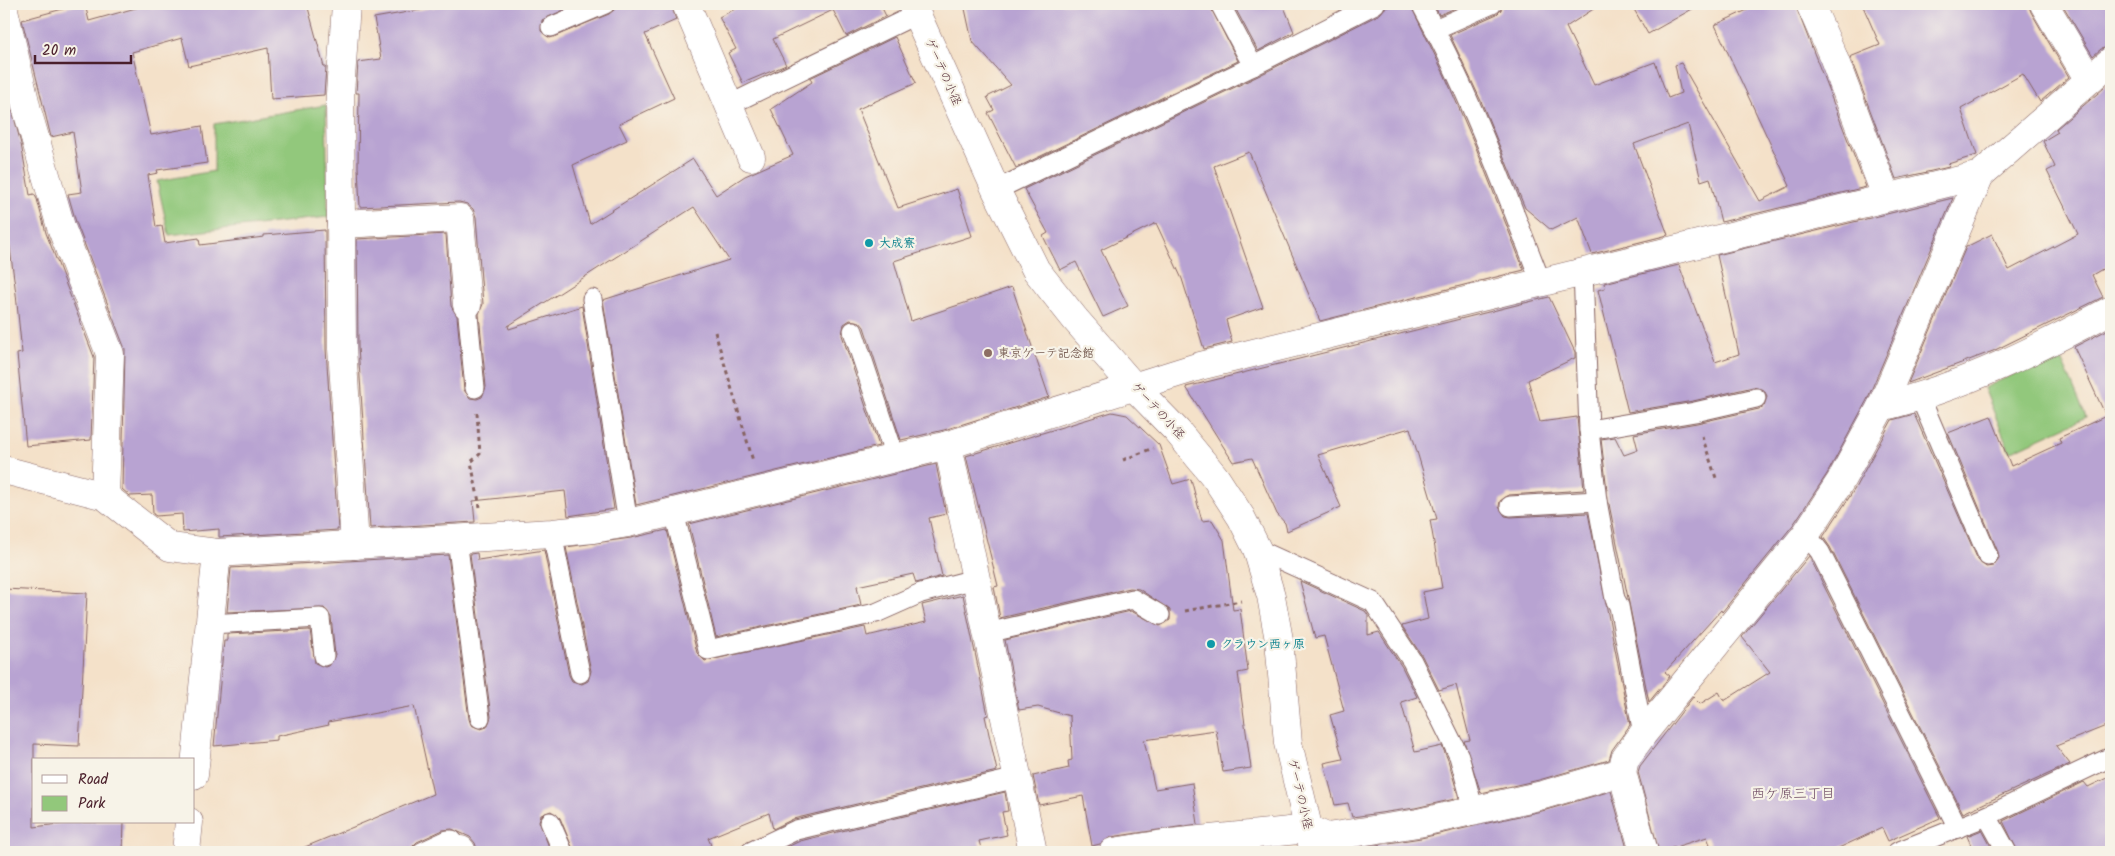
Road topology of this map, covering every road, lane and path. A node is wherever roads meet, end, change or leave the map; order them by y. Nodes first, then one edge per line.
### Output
1 (346, 4) edge
2 (605, 4) edge
3 (686, 4) edge
4 (1220, 4) edge
5 (1375, 4) edge
6 (1421, 4) edge
7 (1492, 4) edge
8 (1810, 4) edge
9 (2044, 4) edge
10 (915, 9) edge
11 (4, 10) edge
12 (551, 27) dead end
13 (1435, 29) junction
14 (2111, 61) edge
15 (1253, 66) junction
16 (2089, 80) junction
17 (729, 105) junction
18 (751, 157) dead end
19 (1980, 174) junction
20 (996, 190) junction
21 (1886, 196) junction
22 (341, 224) junction
23 (1583, 271) junction
24 (1541, 282) junction
25 (592, 299) dead end
26 (467, 305) joint
27 (2111, 310) edge
28 (853, 331) dead end
29 (715, 332) dead end
30 (475, 388) joint
31 (1135, 388) junction
32 (1920, 397) junction
33 (1756, 398) dead end
34 (1881, 407) junction
35 (1695, 412) junction
36 (1589, 430) junction
37 (948, 445) junction
38 (1155, 448) dead end
39 (895, 458) junction
40 (1123, 460) dead end
41 (4, 470) edge
42 (1717, 481) dead end
43 (762, 490) junction
44 (105, 496) junction
45 (1597, 500) junction
46 (1510, 506) dead end
47 (674, 512) junction
48 (628, 523) junction
49 (552, 533) junction
50 (1806, 534) junction
51 (485, 537) junction
52 (457, 539) junction
53 (355, 545) junction
54 (1257, 549) junction
55 (217, 553) junction
56 (1988, 556) dead end
57 (975, 579) junction
58 (1271, 596) junction
59 (1160, 615) joint
60 (209, 624) junction
61 (987, 633) junction
62 (324, 656) dead end
63 (580, 673) dead end
64 (480, 718) dead end
65 (1644, 734) junction
66 (2111, 757) edge
67 (195, 765) edge
68 (1622, 772) junction
69 (1017, 778) junction
70 (1474, 810) junction
71 (1987, 816) junction
72 (550, 822) dead end
73 (189, 824) edge
74 (1958, 828) junction
75 (1311, 841) edge
76 (1172, 848) edge
77 (461, 851) edge
78 (186, 852) edge
79 (422, 852) edge
80 (563, 852) edge
81 (750, 852) edge
82 (1034, 852) edge
83 (1113, 852) edge
84 (1644, 852) edge
85 (1897, 852) edge
86 (2007, 852) edge

1 - 22 street
2 - 12 lane
3 - 17 street
4 - 15 lane
5 - 15 lane
6 - 13 lane
7 - 13 lane
8 - 21 street
9 - 16 street
10 - 17 lane
10 - 20 street, ゲーテの小径
11 - 44 street
13 - 24 lane
14 - 16 street
15 - 20 lane
16 - 19 street
17 - 18 street
19 - 21 street
19 - 34 street
20 - 31 street, ゲーテの小径
21 - 23 street
22 - 26 street
22 - 53 street
23 - 24 street
23 - 36 lane
24 - 31 street
25 - 48 lane
26 - 30 lane
27 - 32 street
28 - 39 lane
29 - 43 path
30 - 51 path
31 - 37 street
31 - 54 street, ゲーテの小径
32 - 34 street
32 - 56 lane
33 - 35 lane
34 - 50 street
35 - 36 lane
35 - 42 path
36 - 45 lane
37 - 39 street
37 - 57 street
38 - 40 path
39 - 43 street
41 - 44 street
43 - 47 street
44 - 55 street
45 - 46 lane
45 - 65 lane
47 - 48 street
47 - 57 lane
48 - 49 street
49 - 51 street
49 - 63 lane
50 - 65 street
50 - 74 lane
51 - 52 street
52 - 53 street
52 - 64 lane
53 - 55 street
54 - 58 street, ゲーテの小径
54 - 70 lane
55 - 60 street
57 - 61 street
58 - 59 path
58 - 75 street, ゲーテの小径
59 - 61 lane
60 - 62 lane
60 - 67 street
61 - 69 street
65 - 68 street
66 - 71 lane
68 - 70 street
68 - 84 street
69 - 81 lane
69 - 82 street
70 - 75 street
71 - 74 lane
71 - 86 lane
72 - 80 lane
73 - 78 street
74 - 85 lane
75 - 76 street
76 - 83 street
77 - 79 lane

